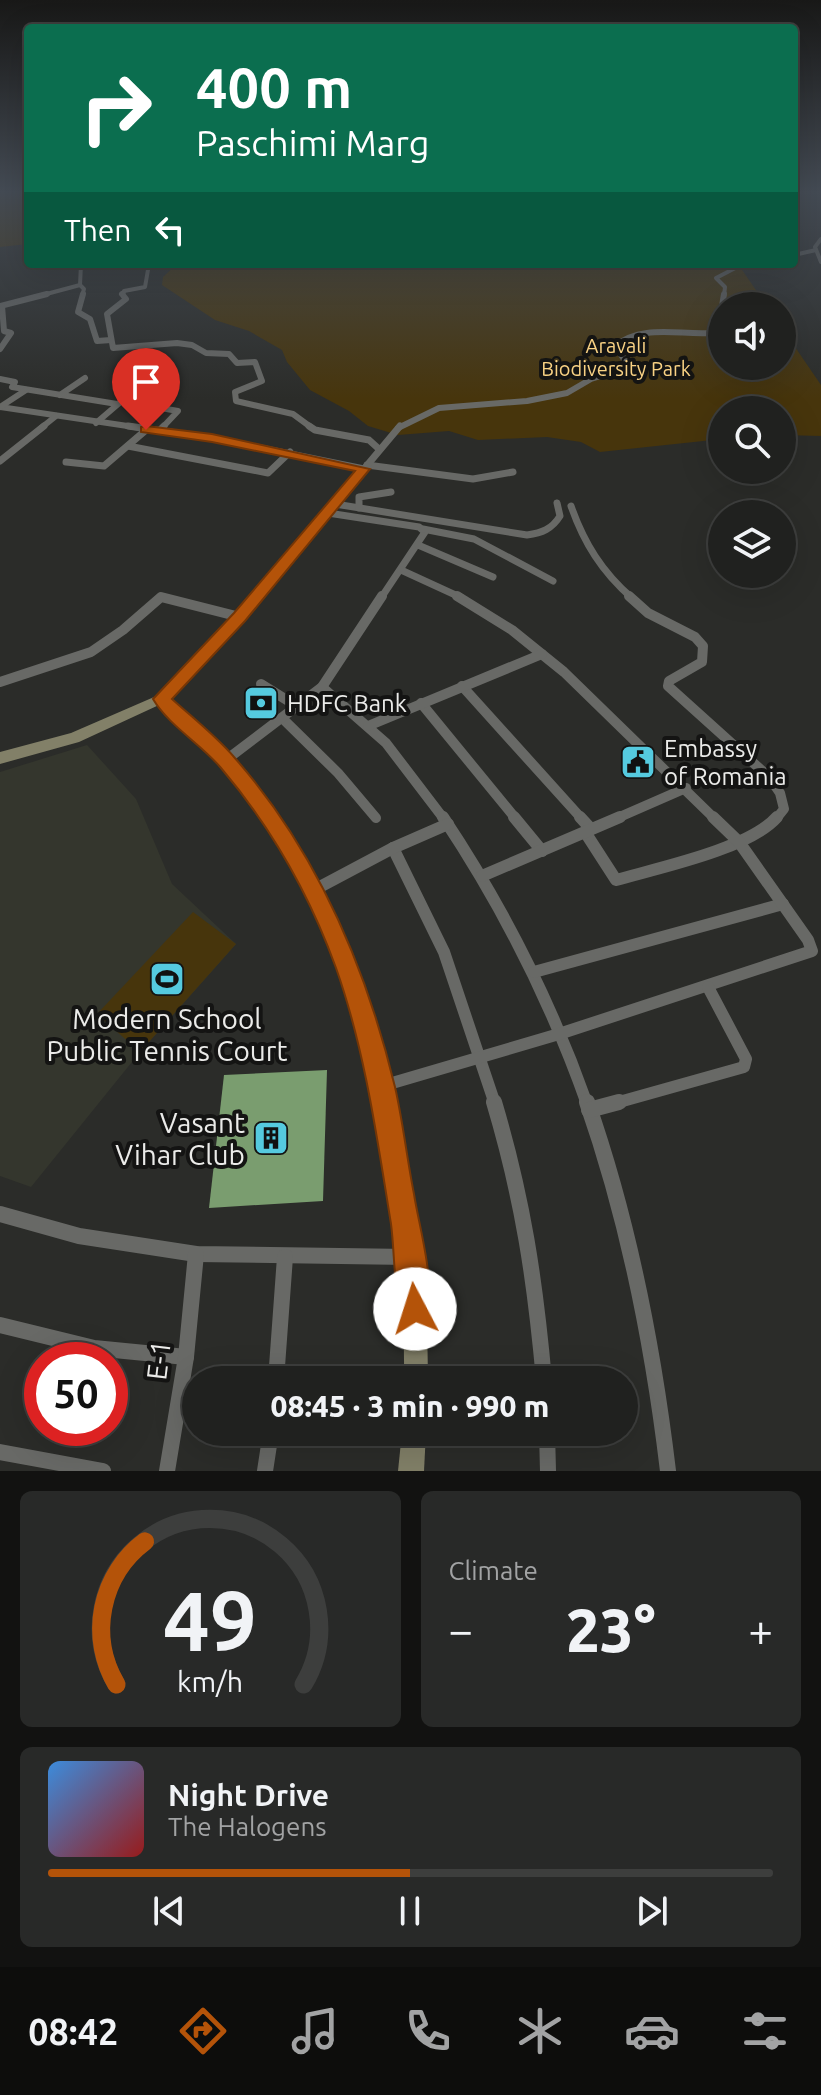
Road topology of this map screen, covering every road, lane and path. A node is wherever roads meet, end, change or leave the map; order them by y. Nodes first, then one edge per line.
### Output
1 (81, 268) edge
2 (148, 268) edge
3 (735, 268) edge
4 (80, 285) junction
5 (724, 292) edge
6 (1, 306) edge
7 (708, 333) edge
8 (111, 340) junction
9 (0, 349) edge
10 (85, 378) dead end
11 (0, 379) edge
12 (138, 387) dead end
13 (26, 390) junction
14 (60, 395) junction
15 (119, 403) junction
16 (0, 407) edge
17 (56, 416) junction
18 (96, 423) junction
19 (146, 430) junction
20 (159, 431) junction
21 (212, 438) junction
22 (128, 446) junction
23 (379, 449) junction
24 (290, 452) junction
25 (192, 458) junction
26 (0, 461) edge
27 (66, 462) dead end
28 (365, 467) junction
29 (513, 472) dead end
30 (391, 492) dead end
31 (557, 503) dead end
32 (335, 504) junction
33 (571, 506) dead end
34 (359, 508) junction
35 (328, 513) junction
36 (423, 529) junction
37 (418, 545) junction
38 (401, 570) junction
39 (493, 577) dead end
40 (553, 581) dead end
41 (240, 617) junction
42 (542, 654) junction
43 (0, 682) edge
44 (261, 684) dead end
45 (462, 686) junction
46 (322, 687) junction
47 (163, 700) junction
48 (421, 703) junction
49 (298, 707) junction
50 (282, 718) junction
51 (368, 726) junction
52 (0, 750) edge
53 (0, 758) edge
54 (226, 760) junction
55 (686, 788) junction
56 (376, 818) dead end
57 (448, 824) junction
58 (588, 830) junction
59 (739, 842) junction
60 (393, 848) junction
61 (542, 851) junction
62 (482, 876) junction
63 (314, 890) junction
64 (783, 904) junction
65 (534, 972) junction
66 (708, 987) junction
67 (559, 1034) junction
68 (480, 1056) junction
69 (382, 1086) junction
70 (589, 1110) junction
71 (0, 1214) edge
72 (196, 1254) junction
73 (285, 1257) junction
74 (410, 1257) junction
75 (0, 1325) edge
76 (186, 1357) junction
77 (277, 1366) edge
78 (416, 1366) edge
79 (543, 1366) edge
80 (269, 1446) edge
81 (413, 1446) edge
82 (547, 1446) edge
83 (0, 1452) edge
84 (77, 1469) edge
85 (103, 1471) edge
86 (167, 1471) edge
87 (265, 1471) edge
88 (411, 1471) edge
89 (548, 1471) edge
90 (668, 1471) edge

1 - 4 street
2 - 8 street
3 - 5 street
4 - 6 street
4 - 8 street
6 - 9 street
7 - 23 street
8 - 23 street
10 - 14 street
11 - 13 street
12 - 15 street
13 - 14 street
13 - 16 street
14 - 15 street
15 - 18 street
15 - 20 street
16 - 17 street
17 - 18 street
17 - 26 street
18 - 19 street
19 - 20 street
19 - 22 street
20 - 21 street
21 - 24 street
21 - 25 street
22 - 25 street
22 - 27 street
23 - 28 street
24 - 25 street
24 - 28 street
28 - 29 street
28 - 32 street
30 - 34 street
31 - 34 street
32 - 34 street
32 - 35 street
33 - 59 street
35 - 36 street
35 - 41 street
36 - 37 street
36 - 40 street
37 - 38 street
37 - 39 street
38 - 42 street
38 - 46 street
41 - 43 street
41 - 47 street
42 - 45 street
42 - 55 street
44 - 49 street
45 - 48 street
45 - 58 street
46 - 49 street
46 - 51 street
47 - 52 main road
47 - 53 main road
47 - 54 main road
48 - 51 street
48 - 61 street
49 - 50 street
50 - 54 street
50 - 56 street
51 - 57 street
54 - 63 main road
55 - 58 street
55 - 59 street
57 - 60 street
57 - 62 street
58 - 59 street
58 - 61 street
59 - 64 street
60 - 63 street
60 - 68 street
61 - 62 street
62 - 65 street
63 - 69 main road
64 - 65 street
64 - 66 street
65 - 67 street
66 - 67 street
66 - 70 street
67 - 68 street
67 - 70 street
68 - 69 street
68 - 79 street
69 - 74 main road
70 - 90 street
71 - 72 street
72 - 73 street
72 - 76 street, E-1
73 - 74 street
73 - 77 street
74 - 78 main road
75 - 76 street
76 - 86 street, E-1
80 - 87 street
81 - 88 main road
82 - 89 street
83 - 84 street
84 - 85 street

